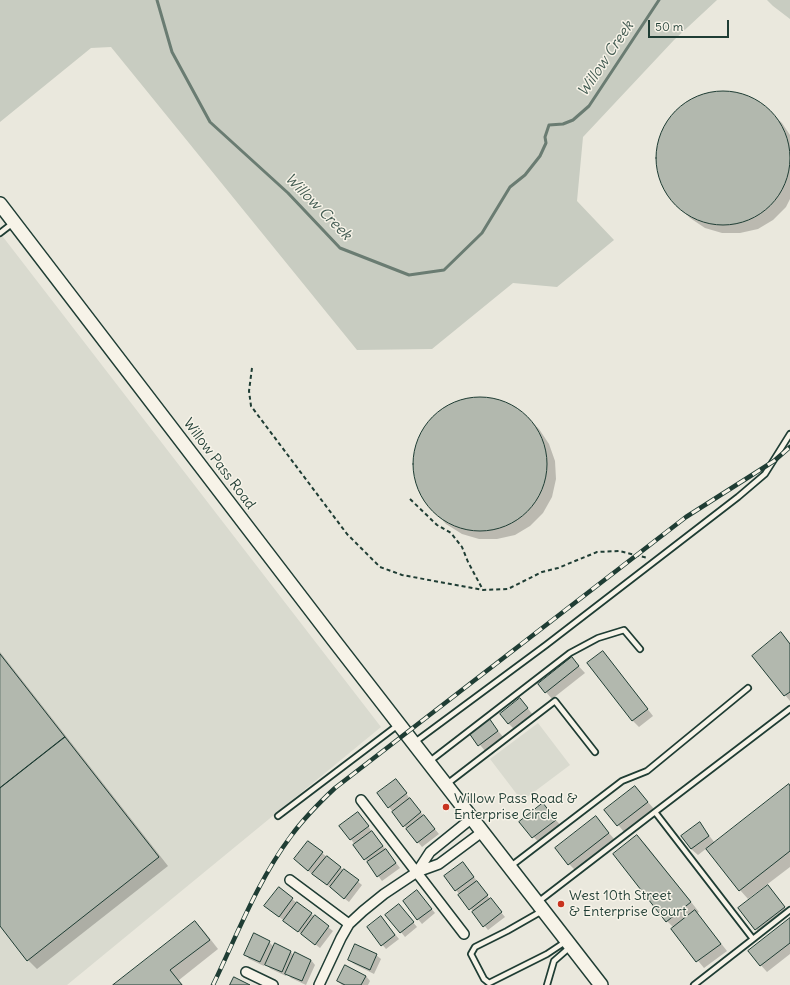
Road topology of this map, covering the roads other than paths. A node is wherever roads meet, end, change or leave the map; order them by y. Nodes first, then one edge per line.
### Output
1 (0, 204) edge
2 (14, 222) junction
3 (0, 233) edge
4 (790, 434) edge
5 (640, 649) dead end
6 (748, 688) dead end
7 (790, 709) edge
8 (399, 724) junction
9 (414, 743) junction
10 (595, 752) dead end
11 (428, 762) junction
12 (446, 785) junction
13 (361, 800) dead end
14 (655, 812) junction
15 (278, 816) dead end
16 (472, 818) junction
17 (482, 832) junction
18 (509, 867) junction
19 (417, 872) junction
20 (290, 880) dead end
21 (540, 907) junction
22 (790, 910) edge
23 (349, 924) junction
24 (464, 934) dead end
25 (753, 939) junction
26 (569, 943) junction
27 (246, 972) dead end
28 (272, 985) edge
29 (319, 985) edge
30 (547, 985) edge
31 (601, 985) edge
32 (694, 985) edge

1 - 2 main road, Willow Pass Road
2 - 3 lane
2 - 8 main road, Willow Pass Road
4 - 9 lane
5 - 11 lane
6 - 18 lane
7 - 14 lane
8 - 9 main road, Willow Pass Road
8 - 15 lane
9 - 11 main road, Willow Pass Road
10 - 12 lane
11 - 12 main road, Willow Pass Road
12 - 16 main road, Willow Pass Road
13 - 19 street
14 - 21 lane
14 - 25 lane
16 - 17 main road, Willow Pass Road
16 - 19 street
17 - 18 main road, Willow Pass Road
17 - 19 street
18 - 21 main road, Willow Pass Road
19 - 23 street
19 - 24 street
20 - 23 street
21 - 26 main road, Willow Pass Road
21 - 26 lane
22 - 25 lane
23 - 29 street
25 - 32 lane
26 - 30 lane
26 - 31 main road, Willow Pass Road
27 - 28 street

